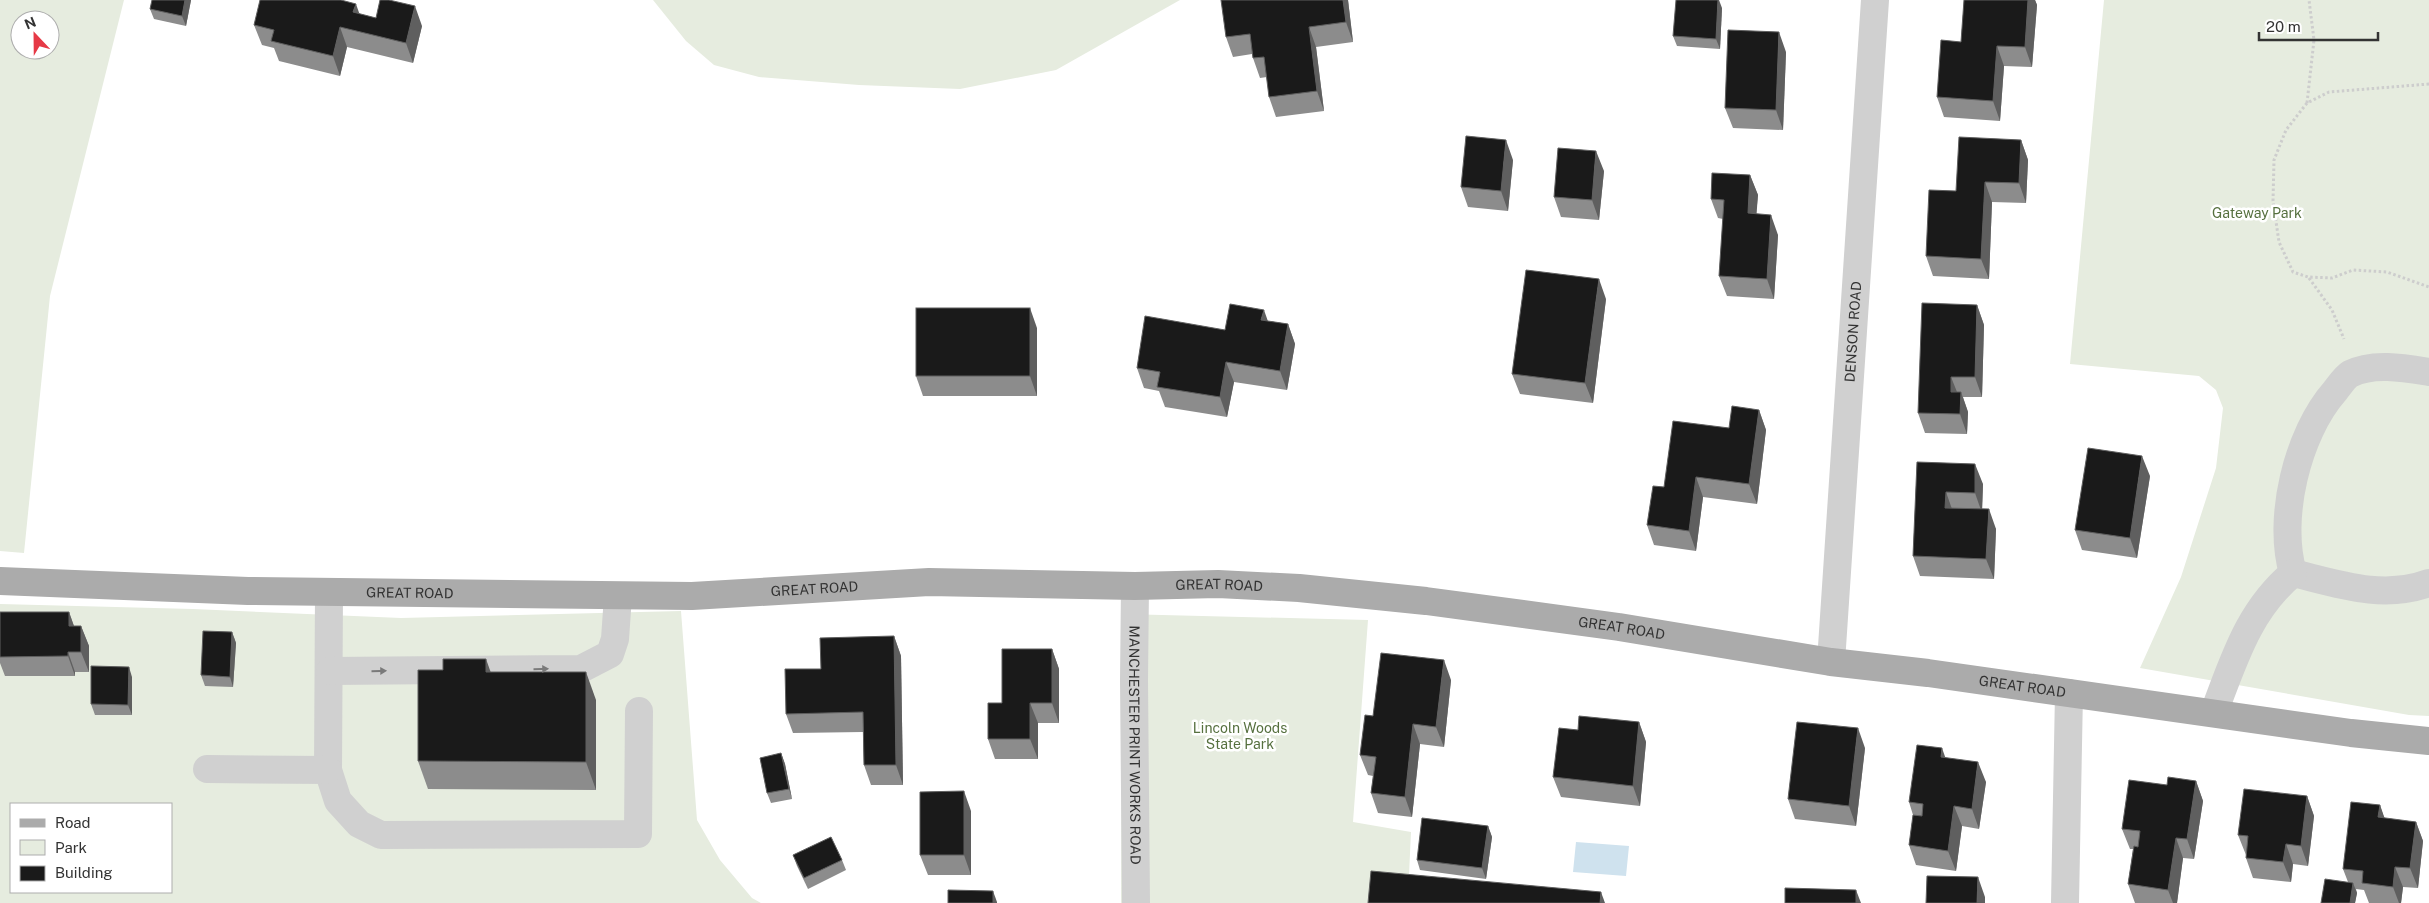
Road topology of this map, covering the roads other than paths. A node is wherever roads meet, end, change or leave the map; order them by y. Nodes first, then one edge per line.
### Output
1 (1875, 0) edge
2 (2429, 372) edge
3 (2293, 573) junction
4 (0, 581) edge
5 (2429, 583) edge
6 (1135, 586) junction
7 (329, 592) junction
8 (618, 596) junction
9 (1830, 662) junction
10 (330, 671) junction
11 (2069, 693) junction
12 (639, 711) dead end
13 (2214, 712) junction
14 (2429, 742) edge
15 (207, 770) dead end
16 (328, 770) junction
17 (1136, 903) edge
18 (2065, 903) edge

1 - 9 street, DENSON ROAD
2 - 3 street
3 - 5 street
3 - 13 street
4 - 7 main road, GREAT ROAD
6 - 8 main road, GREAT ROAD
6 - 9 main road, GREAT ROAD
6 - 17 street, MANCHESTER PRINT WORKS ROAD
7 - 8 main road, GREAT ROAD
7 - 10 street
10 -> 8 street
9 - 11 main road, GREAT ROAD
10 - 16 street
11 - 13 main road, GREAT ROAD
11 - 18 street
12 - 16 street
13 - 14 main road, GREAT ROAD
15 - 16 street

